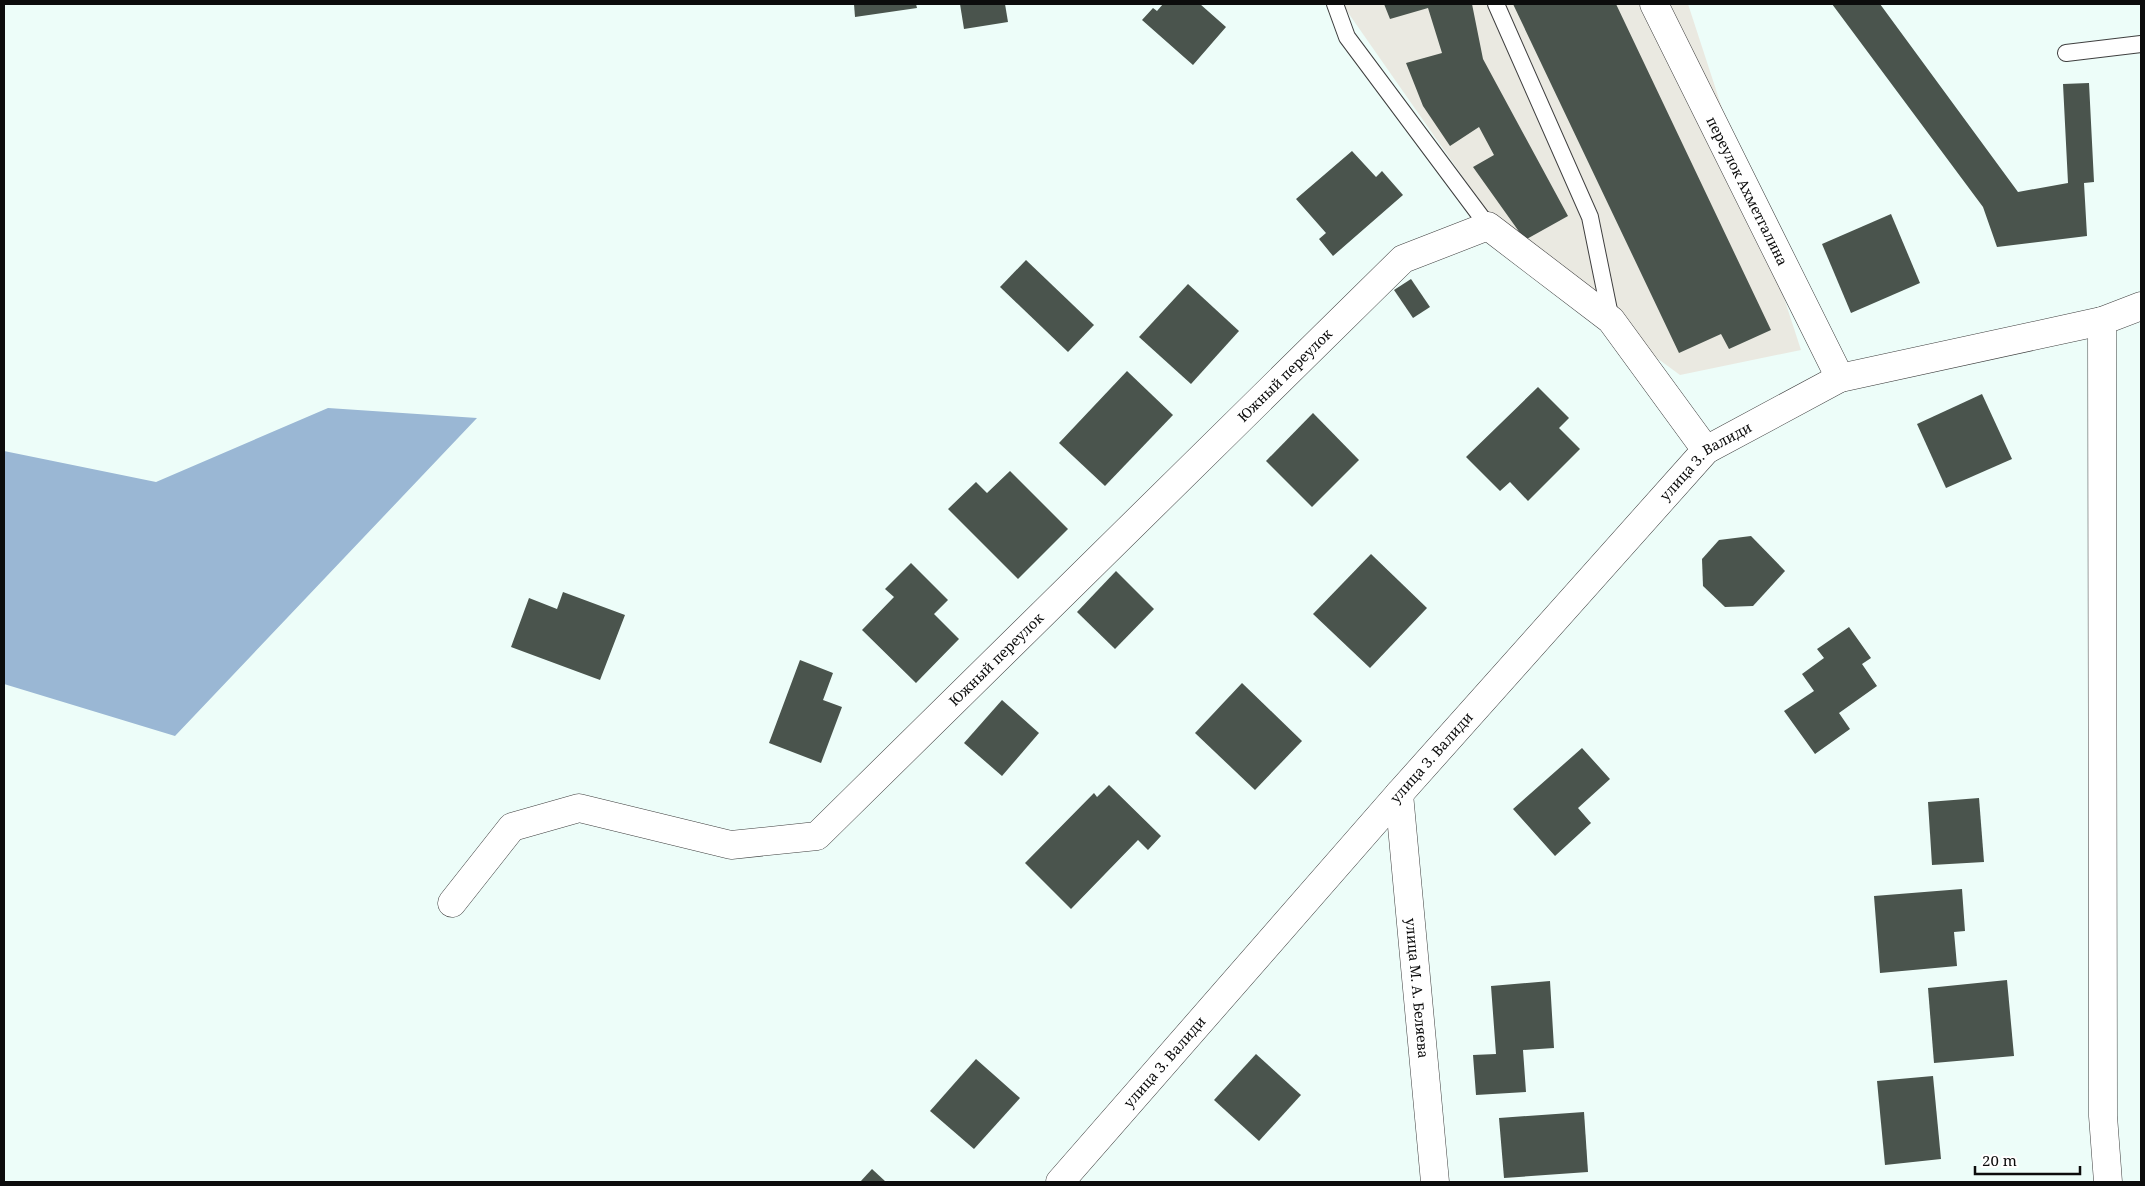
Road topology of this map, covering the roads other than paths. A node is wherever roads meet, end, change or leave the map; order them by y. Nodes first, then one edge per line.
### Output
1 (1335, 4) edge
2 (1496, 4) edge
3 (1654, 4) edge
4 (2141, 44) edge
5 (2066, 53) dead end
6 (1488, 226) junction
7 (2141, 306) edge
8 (1611, 320) junction
9 (2102, 321) junction
10 (1840, 378) junction
11 (1706, 450) junction
12 (1399, 794) junction
13 (452, 904) dead end
14 (1060, 1182) edge
15 (1435, 1182) edge
16 (2108, 1182) edge

1 - 6 lane
2 - 8 lane
3 - 10 street, переулок Ахметгалина
4 - 5 lane
6 - 8 street
6 - 13 street, Южный переулок
7 - 9 street, улица З. Валиди
8 - 11 street
9 - 10 street, улица З. Валиди
9 - 16 street
10 - 11 street, улица З. Валиди
11 - 12 street, улица З. Валиди
12 - 14 street, улица З. Валиди
12 - 15 street, улица М. А. Беляева

